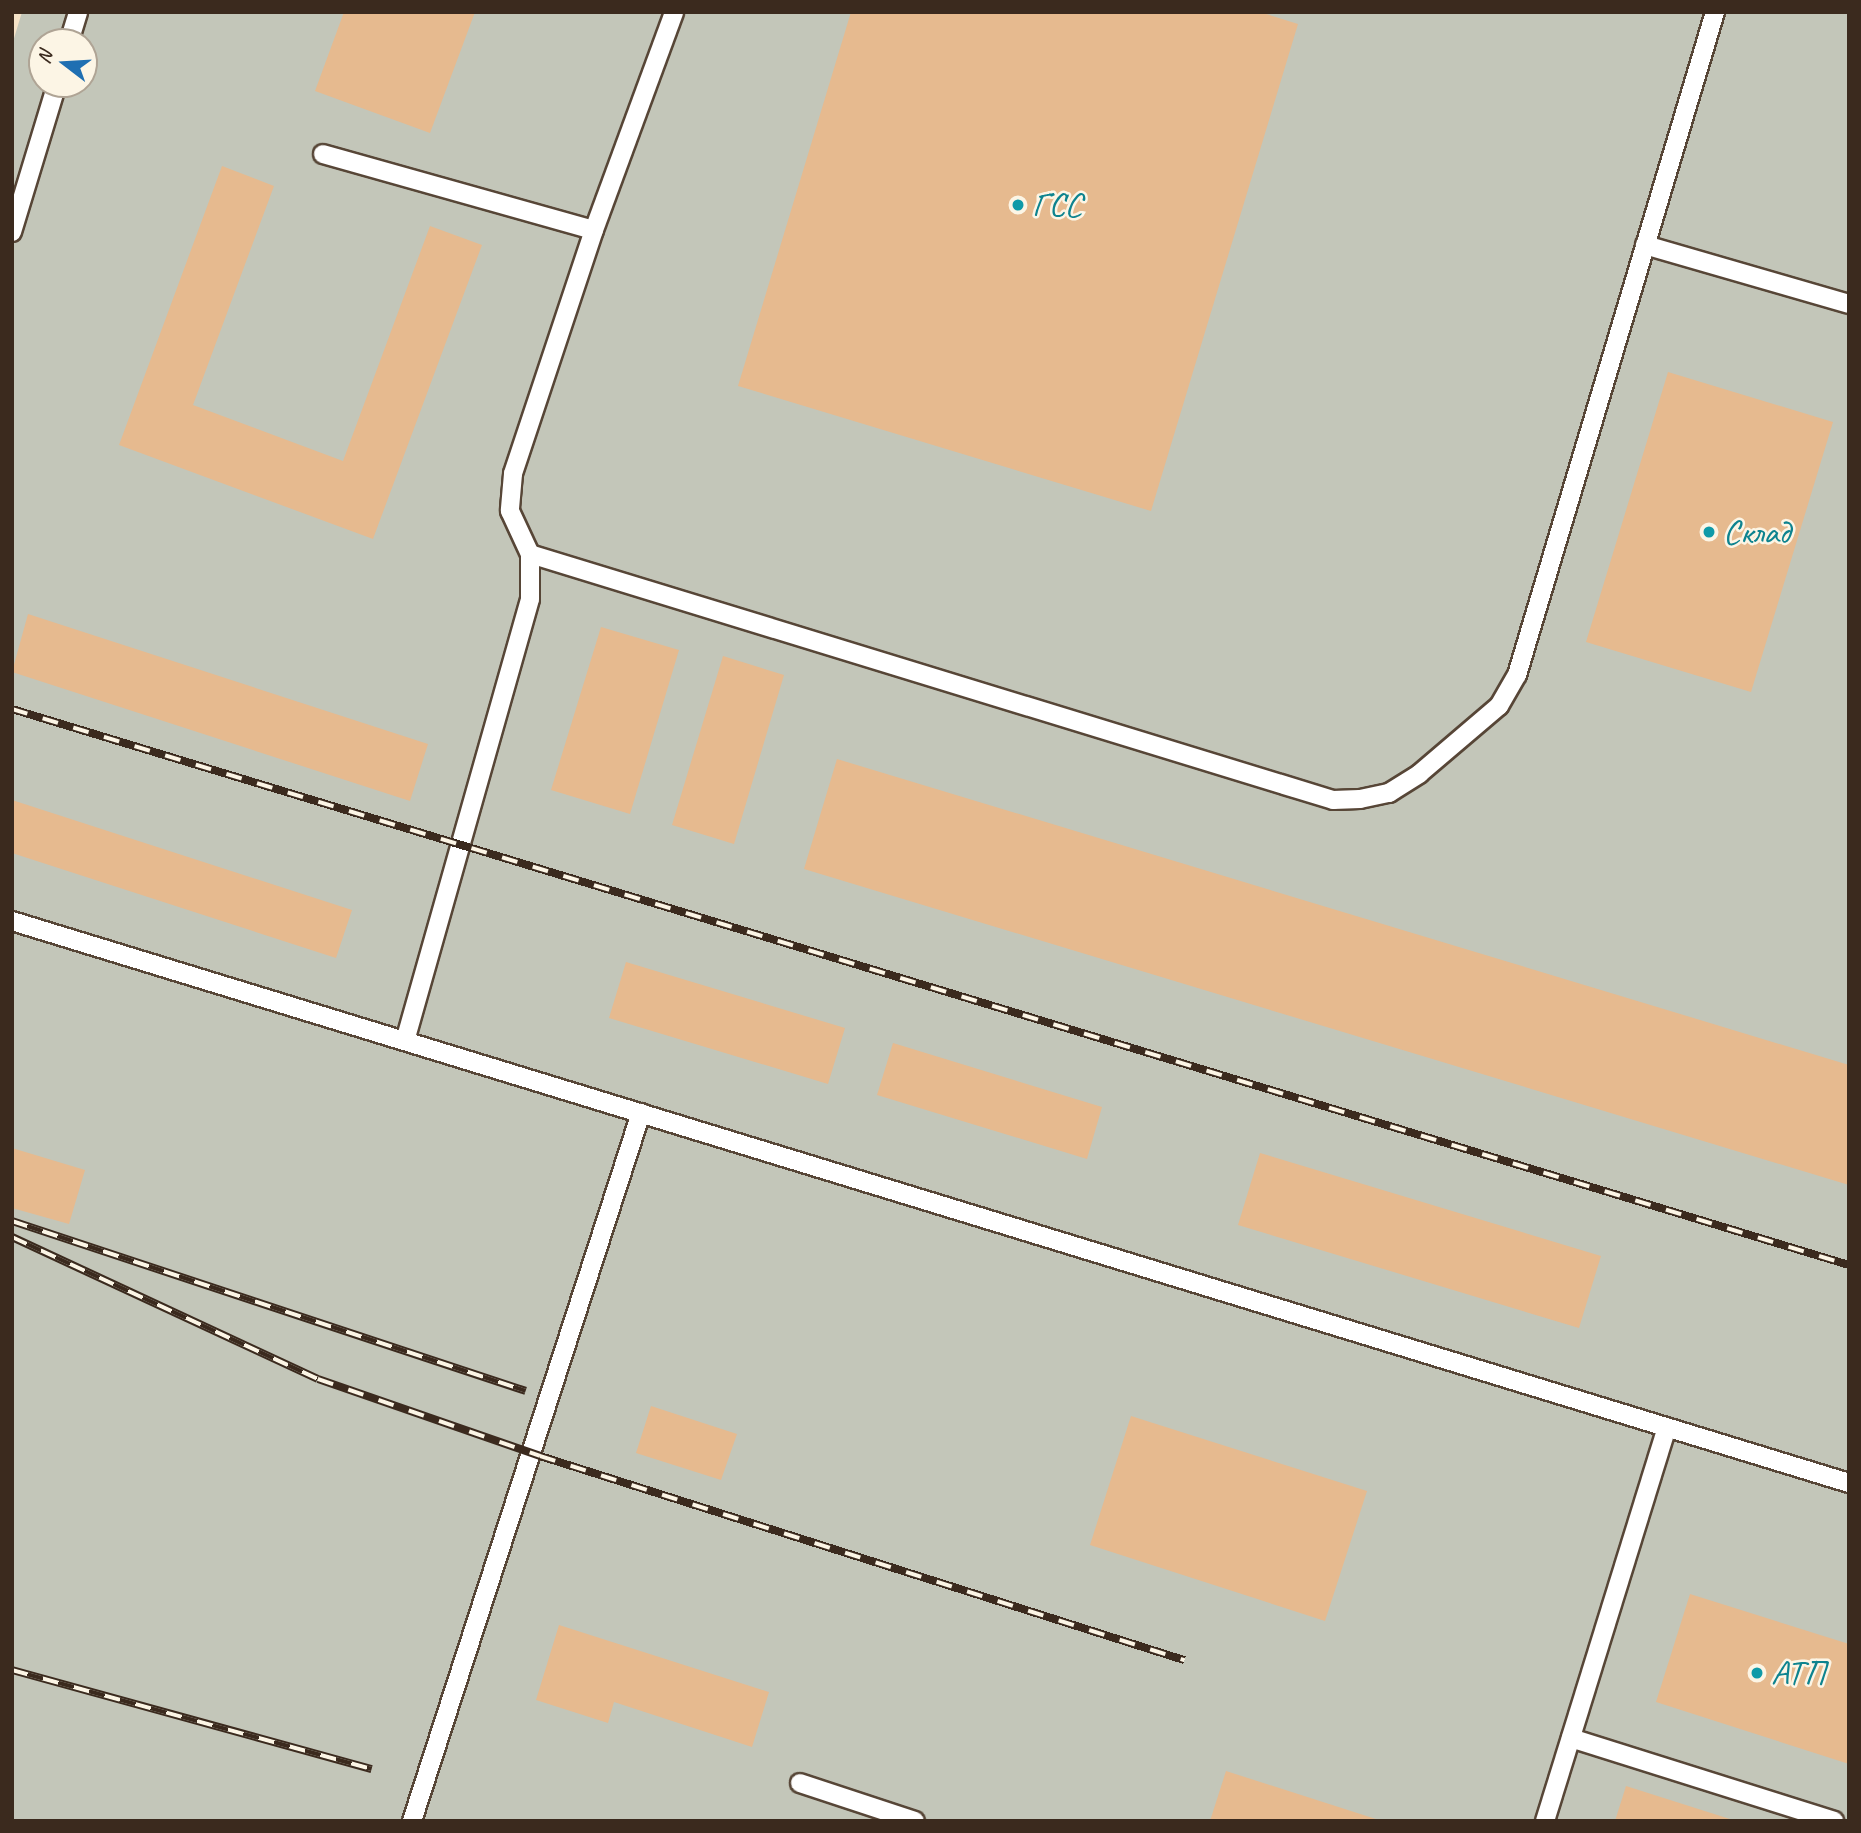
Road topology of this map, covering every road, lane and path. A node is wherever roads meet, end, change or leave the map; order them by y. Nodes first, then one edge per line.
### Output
1 (674, 12) edge
2 (1714, 12) edge
3 (53, 98) edge
4 (323, 154) dead end
5 (594, 230) junction
6 (12, 232) edge
7 (1645, 245) junction
8 (1849, 304) edge
9 (530, 554) junction
10 (12, 920) edge
11 (405, 1041) junction
12 (641, 1113) junction
13 (1667, 1427) junction
14 (1849, 1483) edge
15 (1571, 1738) junction
16 (800, 1783) dead end
17 (412, 1821) edge
18 (915, 1821) edge
19 (1545, 1821) edge
20 (1834, 1821) edge

1 - 5 lane
2 - 7 lane
3 - 6 lane
4 - 5 lane
5 - 9 lane
7 - 8 lane
7 - 9 lane
9 - 11 lane
10 - 11 lane
11 - 12 lane
12 - 13 lane
12 - 17 lane
13 - 14 lane
13 - 15 lane
15 - 19 lane
15 - 20 lane
16 - 18 lane

